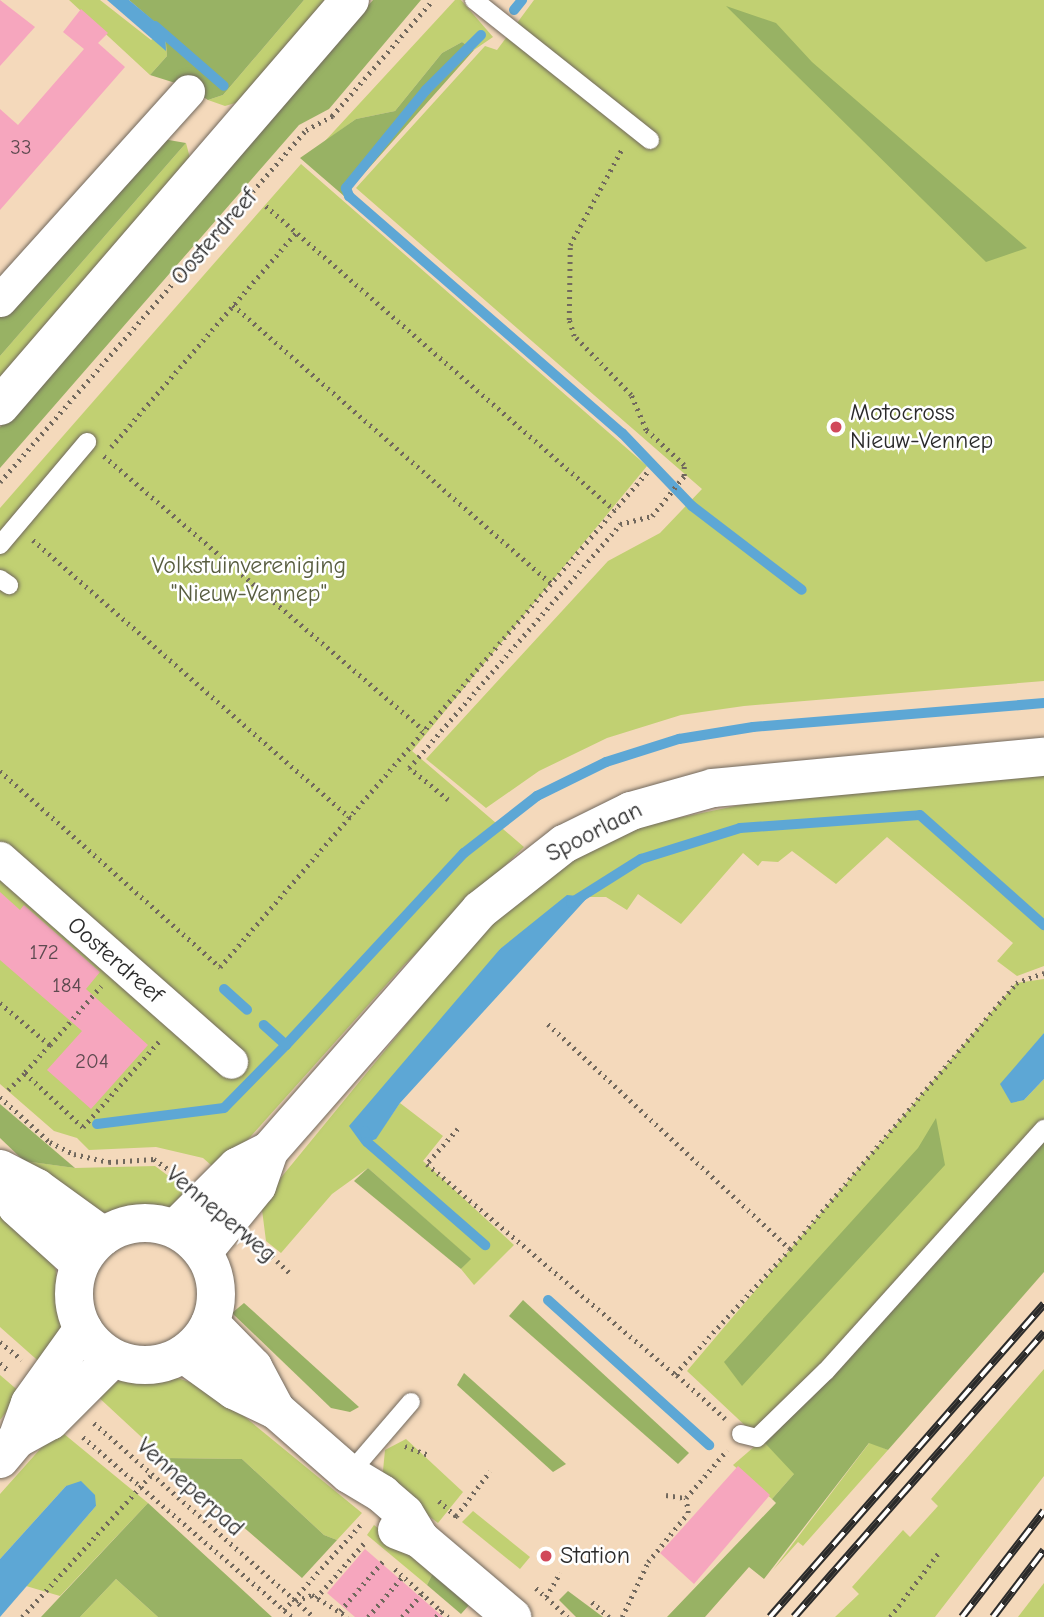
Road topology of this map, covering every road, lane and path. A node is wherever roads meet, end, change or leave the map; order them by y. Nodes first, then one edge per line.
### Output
1 (350, 0) edge
2 (433, 0) edge
3 (474, 0) edge
4 (187, 91) dead end
5 (634, 126) junction
6 (650, 140) dead end
7 (266, 206) dead end
8 (296, 233) junction
9 (0, 300) edge
10 (233, 305) junction
11 (0, 407) edge
12 (88, 442) joint
13 (104, 456) junction
14 (649, 470) dead end
15 (0, 482) edge
16 (615, 510) junction
17 (14, 524) junction
18 (0, 545) edge
19 (551, 584) junction
20 (424, 730) junction
21 (1044, 757) edge
22 (0, 771) edge
23 (448, 800) dead end
24 (350, 818) junction
25 (0, 858) edge
26 (119, 964) junction
27 (1044, 973) edge
28 (0, 1003) edge
29 (181, 1017) junction
30 (548, 1024) dead end
31 (50, 1045) junction
32 (231, 1062) dead end
33 (25, 1073) junction
34 (8, 1090) dead end
35 (0, 1097) edge
36 (458, 1129) dead end
37 (1044, 1129) edge
38 (0, 1169) edge
39 (0, 1177) edge
40 (219, 1209) junction
41 (189, 1241) junction
42 (790, 1249) junction
43 (92, 1250) junction
44 (292, 1275) dead end
45 (210, 1323) junction
46 (83, 1329) junction
47 (184, 1354) junction
48 (113, 1358) junction
49 (675, 1374) junction
50 (411, 1402) dead end
51 (276, 1410) junction
52 (74, 1416) junction
53 (741, 1434) junction
54 (396, 1443) dead end
55 (9, 1449) edge
56 (428, 1455) dead end
57 (490, 1471) dead end
58 (349, 1474) junction
59 (151, 1475) junction
60 (141, 1487) junction
61 (666, 1495) dead end
62 (436, 1498) dead end
63 (686, 1498) junction
64 (373, 1512) junction
65 (456, 1516) junction
66 (462, 1529) dead end
67 (420, 1539) junction
68 (940, 1551) dead end
69 (385, 1559) junction
70 (560, 1573) dead end
71 (403, 1576) junction
72 (525, 1580) dead end
73 (422, 1593) junction
74 (546, 1597) junction
75 (316, 1598) junction
76 (295, 1600) junction
77 (592, 1602) dead end
78 (284, 1610) junction
79 (441, 1610) junction
80 (340, 1611) junction
81 (22, 1617) edge
82 (292, 1617) edge
83 (314, 1617) edge
84 (348, 1617) edge
85 (369, 1617) edge
86 (402, 1617) edge
87 (436, 1617) edge
88 (448, 1617) edge
89 (512, 1617) edge
90 (568, 1617) edge
91 (609, 1617) edge
92 (622, 1617) edge
93 (890, 1617) edge

1 - 11 main road
2 - 15 path, Oosterdreef
3 - 5 lane
4 - 9 street
5 - 6 lane
5 - 23 path
7 - 8 path
8 - 10 path
8 - 16 path
10 - 13 path
10 - 19 path
12 - 13 path
12 - 17 lane
13 - 20 path
14 - 16 path
16 - 19 path
17 - 18 lane
17 - 24 path
19 - 20 path
20 - 24 path
21 - 40 main road, Spoorlaan
22 - 24 path
25 - 26 street, Oosterdreef
26 - 29 street, Oosterdreef
26 - 31 path
27 - 42 path
28 - 31 path
29 - 32 street, Oosterdreef
29 - 33 path
30 - 42 path
31 - 33 path
33 - 34 path
35 - 40 path, Venneperweg
36 - 49 path
37 - 53 lane
38 - 43 main road
39 - 43 main road
40 - 41 main road, Spoorlaan
40 - 44 path, Venneperweg
41 - 43 main road
41 - 45 main road
42 - 49 path
43 - 46 main road
45 - 47 main road
45 - 51 main road
46 - 48 main road
46 - 55 main road
47 - 48 main road
47 - 51 main road
48 - 52 main road
49 - 53 path
50 - 58 lane
51 - 58 main road
52 - 55 main road
52 - 59 path, Venneperpad
52 - 60 path
53 - 63 path
54 - 56 path
57 - 65 path
58 - 64 main road
58 - 67 main road
59 - 60 path
59 - 76 path, Venneperpad
60 - 78 path
60 - 81 path
61 - 63 path
62 - 65 path
63 - 92 path
64 - 67 main road
64 - 76 path
65 - 66 path
67 - 89 main road
68 - 93 path
69 - 71 path
69 - 75 path
69 - 80 path
70 - 74 path
71 - 73 path
71 - 85 path
72 - 74 path
73 - 79 path
73 - 86 path
74 - 90 path
75 - 76 path
75 - 80 path
76 - 78 path
76 - 83 path, Venneperpad
77 - 91 path
78 - 82 path
79 - 87 path
79 - 88 path
80 - 84 path

